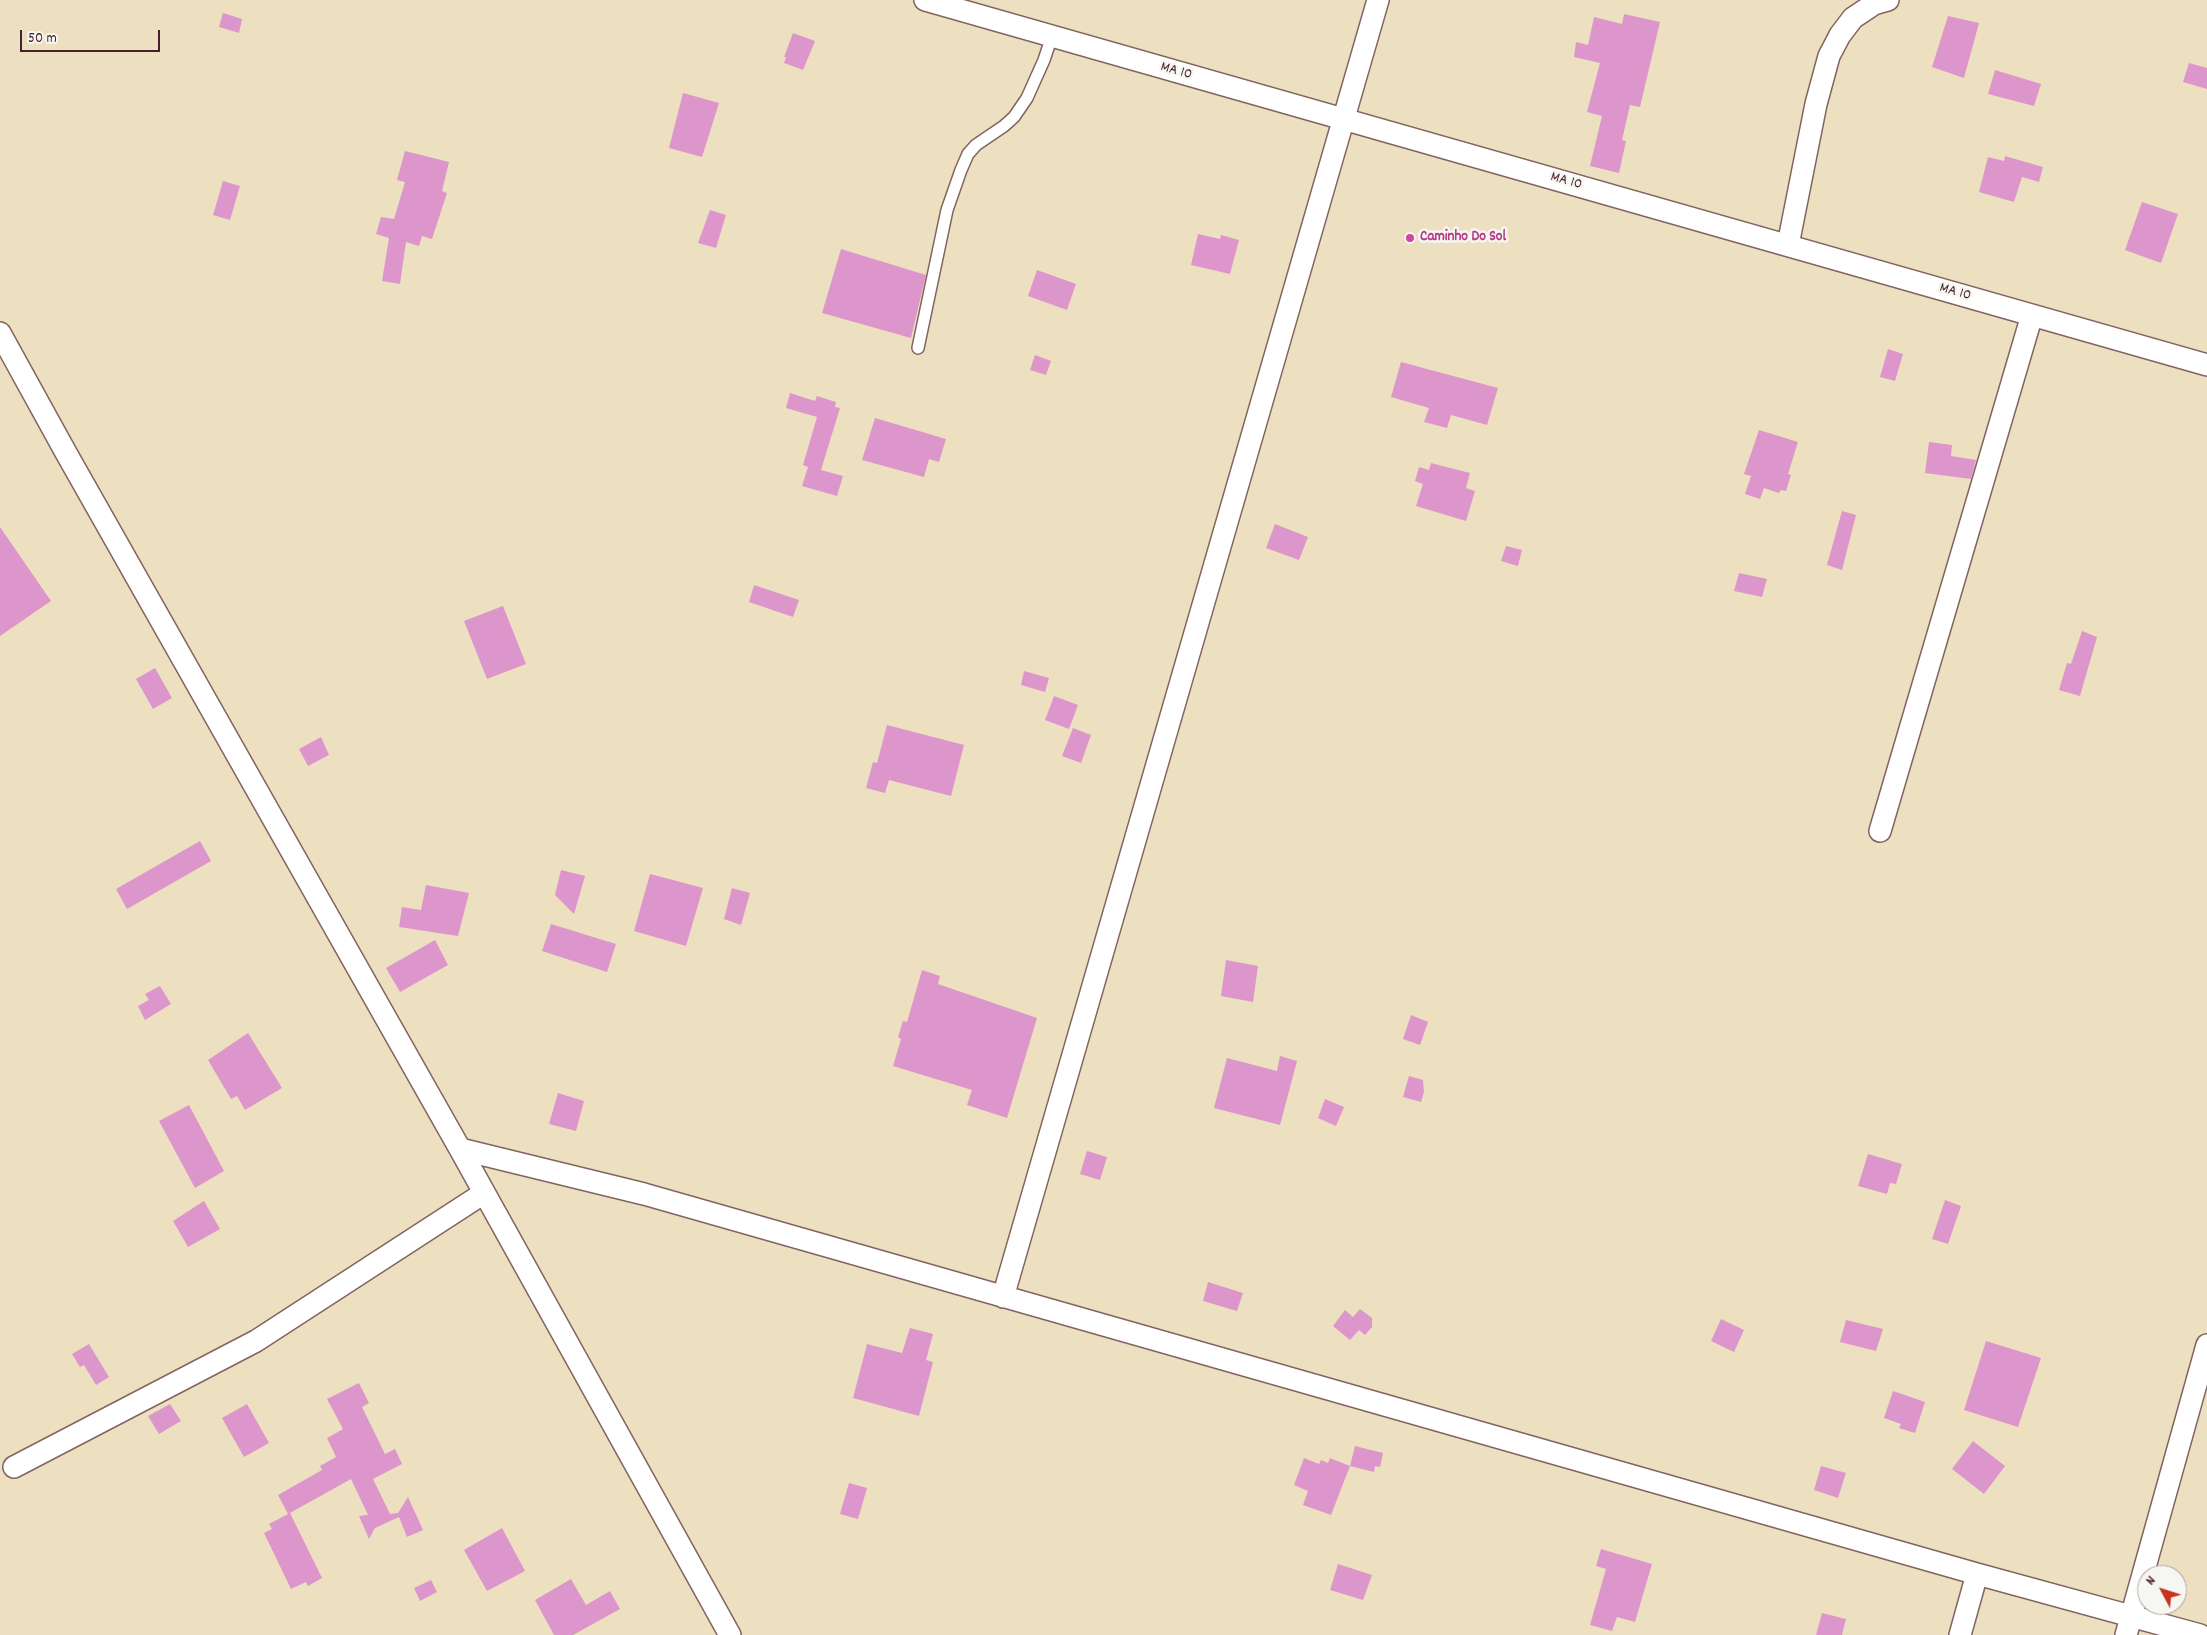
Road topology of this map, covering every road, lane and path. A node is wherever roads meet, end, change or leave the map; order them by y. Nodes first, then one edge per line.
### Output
1 (925, 0) edge
2 (1378, 0) edge
3 (1888, 0) edge
4 (1052, 36) junction
5 (1344, 120) junction
6 (1788, 246) junction
7 (2032, 315) junction
8 (0, 333) edge
9 (918, 348) dead end
10 (2207, 364) edge
11 (1880, 831) dead end
12 (460, 1148) junction
13 (484, 1193) junction
14 (1003, 1297) junction
15 (2207, 1345) edge
16 (14, 1467) dead end
17 (1977, 1574) junction
18 (2129, 1625) edge
19 (730, 1635) edge
20 (1960, 1635) edge
21 (2200, 1635) edge

1 - 4 street, MA 10
2 - 5 street
3 - 6 street
4 - 5 street, MA 10
4 - 9 lane
5 - 6 street, MA 10
5 - 14 street
6 - 7 street, MA 10
7 - 10 street, MA 10
7 - 11 street
8 - 12 street
12 - 13 street
12 - 14 street
13 - 16 street
13 - 19 street
14 - 17 street
15 - 18 street
17 - 18 street
17 - 20 street
18 - 21 street

